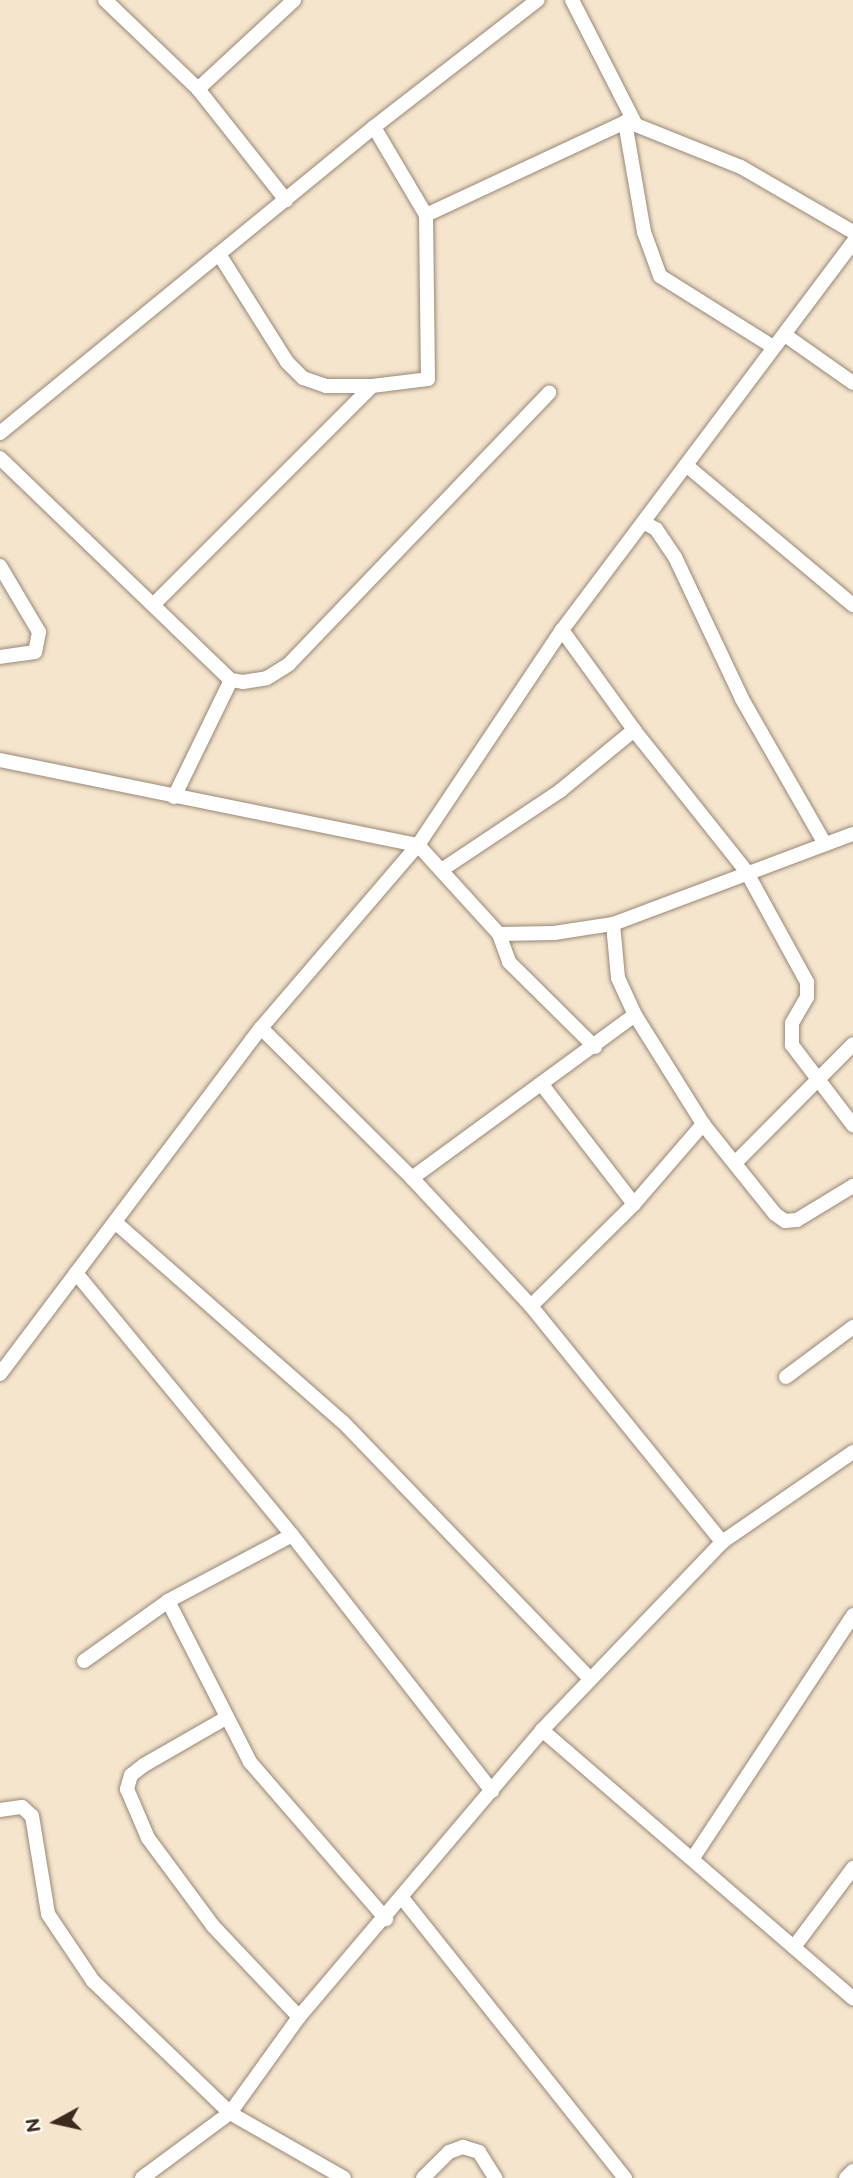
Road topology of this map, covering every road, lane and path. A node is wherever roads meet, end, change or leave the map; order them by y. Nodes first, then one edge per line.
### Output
1 (105, 0) edge
2 (294, 0) edge
3 (538, 0) edge
4 (572, 0) edge
5 (198, 89) junction
6 (631, 124) junction
7 (374, 127) junction
8 (286, 200) junction
9 (426, 215) junction
10 (853, 232) edge
11 (853, 242) edge
12 (219, 254) junction
13 (785, 335) junction
14 (774, 347) junction
15 (853, 383) edge
16 (372, 386) junction
17 (549, 393) dead end
18 (0, 433) edge
19 (0, 458) edge
20 (686, 465) junction
21 (645, 523) junction
22 (0, 566) edge
23 (154, 604) junction
24 (853, 605) edge
25 (562, 630) junction
26 (0, 657) edge
27 (230, 680) junction
28 (634, 730) junction
29 (0, 760) edge
30 (174, 797) junction
31 (853, 834) edge
32 (825, 844) junction
33 (418, 845) junction
34 (443, 869) junction
35 (746, 872) junction
36 (613, 924) junction
37 (499, 934) junction
38 (635, 1015) junction
39 (261, 1028) junction
40 (853, 1044) edge
41 (595, 1047) junction
42 (819, 1079) junction
43 (543, 1086) junction
44 (703, 1124) junction
45 (853, 1125) edge
46 (736, 1162) junction
47 (412, 1178) junction
48 (853, 1186) edge
49 (634, 1204) junction
50 (115, 1222) junction
51 (76, 1273) junction
52 (531, 1306) junction
53 (853, 1327) edge
54 (0, 1374) edge
55 (786, 1377) dead end
56 (853, 1451) edge
57 (292, 1535) junction
58 (722, 1542) junction
59 (168, 1601) junction
60 (853, 1615) edge
61 (84, 1661) dead end
62 (589, 1678) junction
63 (224, 1718) junction
64 (542, 1730) junction
65 (492, 1791) junction
66 (0, 1810) edge
67 (693, 1858) junction
68 (853, 1868) edge
69 (403, 1899) junction
70 (386, 1919) junction
71 (794, 1947) junction
72 (853, 1998) edge
73 (299, 2017) junction
74 (229, 2113) junction
75 (853, 2171) edge
76 (142, 2178) edge
77 (344, 2178) edge
78 (423, 2178) edge
79 (495, 2178) edge
80 (625, 2178) edge
81 (845, 2178) edge

1 - 5 street
2 - 5 street
3 - 7 street
4 - 6 street
5 - 8 street
6 - 9 street
6 - 10 street
6 - 14 street
7 - 8 street
7 - 9 street
8 - 12 street
9 - 16 street
11 - 13 street
12 - 16 street
12 - 18 street
13 - 14 street
13 - 15 street
14 - 20 street
16 - 23 street
17 - 27 street
19 - 23 street
20 - 21 street
20 - 24 street
21 - 25 street
21 - 32 street
22 - 26 street
23 - 27 street
25 - 28 street
25 - 33 street
27 - 30 street
28 - 34 street
28 - 35 street
29 - 30 street
30 - 33 street
31 - 32 street
32 - 35 street
33 - 34 street
33 - 39 street
34 - 37 street
35 - 36 street
35 - 42 street
36 - 37 street
36 - 38 street
37 - 41 street
38 - 41 street
38 - 44 street
39 - 47 street
39 - 50 street
40 - 42 street
41 - 43 street
42 - 45 street
42 - 46 street
43 - 47 street
43 - 49 street
44 - 46 street
44 - 49 street
46 - 48 street
47 - 52 street
49 - 52 street
50 - 51 street
50 - 62 street
51 - 54 street
51 - 57 street
52 - 58 street
53 - 55 street
56 - 58 street
57 - 59 street
57 - 65 street
58 - 62 street
59 - 61 street
59 - 63 street
60 - 67 street
62 - 64 street
63 - 70 street
63 - 73 street
64 - 65 street
64 - 67 street
65 - 69 street
66 - 74 street
67 - 71 street
68 - 71 street
69 - 70 street
69 - 80 street
70 - 73 street
71 - 72 street
73 - 74 street
74 - 76 street
74 - 77 street
75 - 81 street
78 - 79 street

